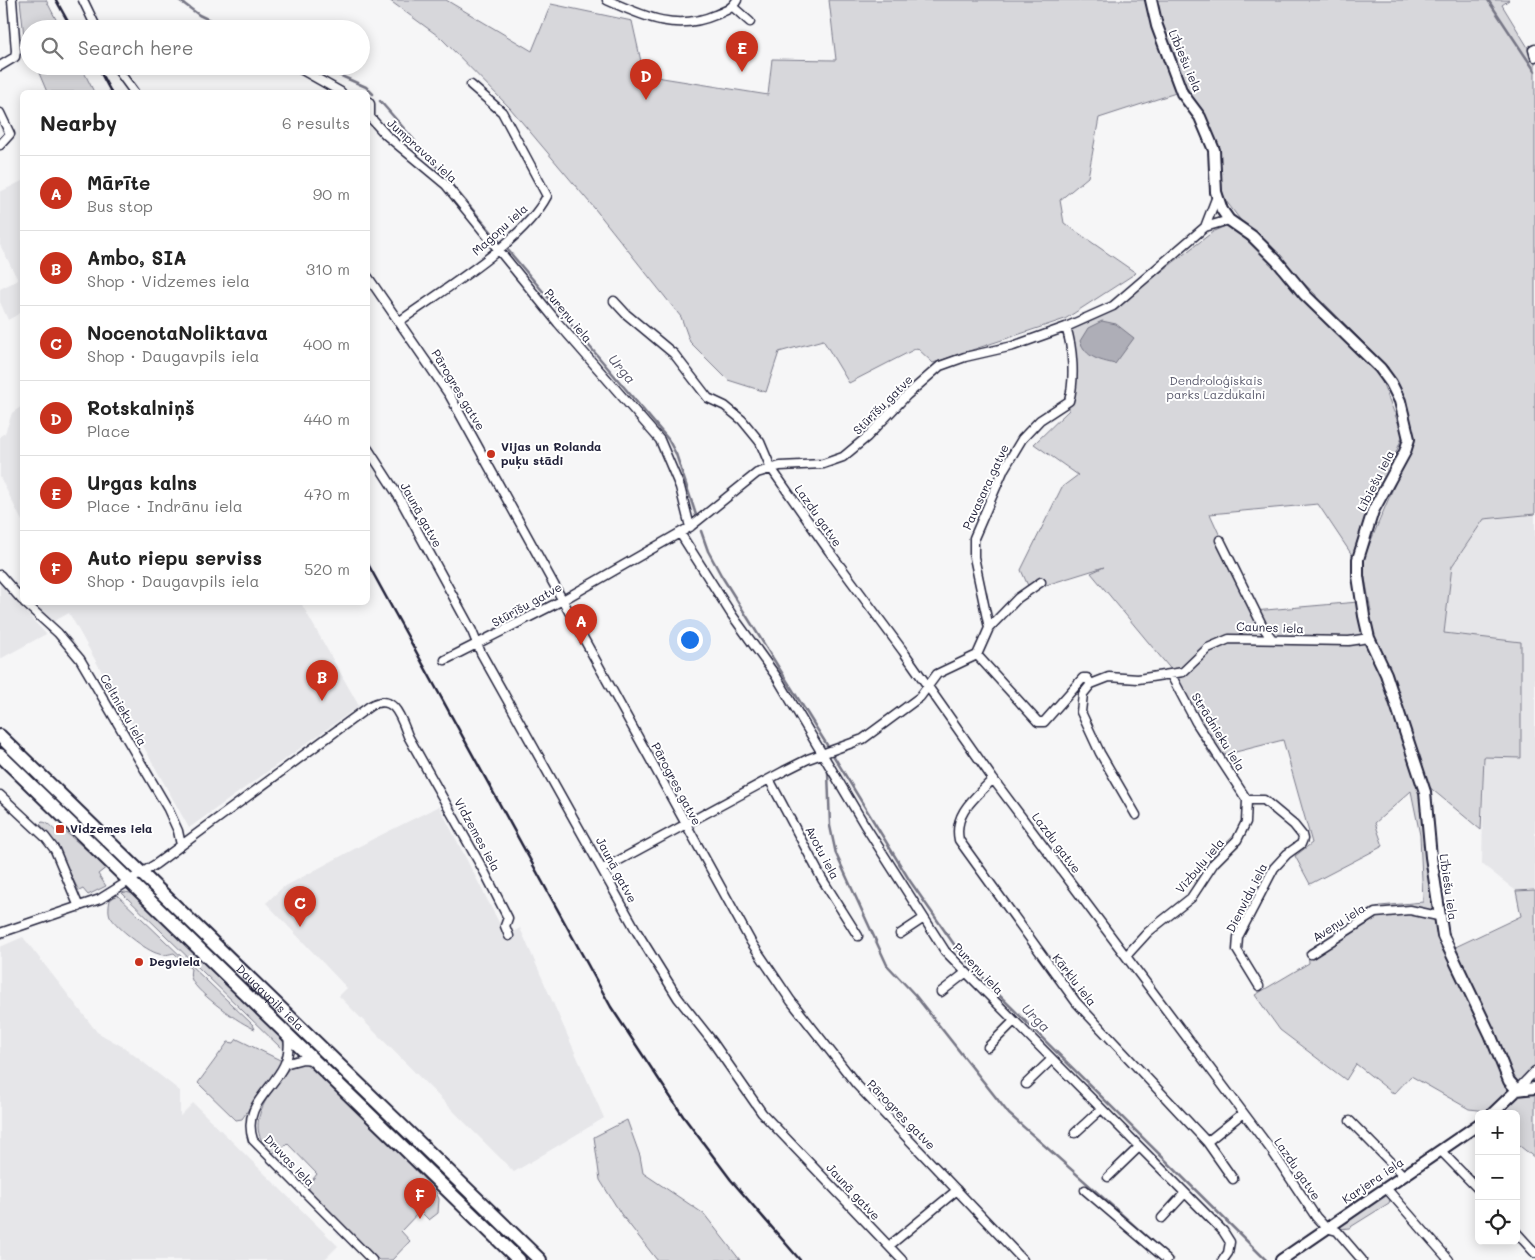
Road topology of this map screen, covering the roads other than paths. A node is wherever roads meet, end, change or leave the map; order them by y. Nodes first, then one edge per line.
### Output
1 (12, 0) edge
2 (83, 0) edge
3 (607, 0) edge
4 (1150, 0) edge
5 (735, 4) edge
6 (92, 20) edge
7 (750, 22) dead end
8 (1535, 49) edge
9 (1535, 57) edge
10 (0, 66) edge
11 (123, 75) edge
12 (311, 75) edge
13 (472, 84) dead end
14 (133, 90) edge
15 (337, 90) edge
16 (0, 113) edge
17 (370, 117) edge
18 (0, 145) edge
19 (1217, 196) junction
20 (1229, 220) junction
21 (1205, 227) junction
22 (498, 250) junction
23 (370, 279) edge
24 (614, 301) dead end
25 (400, 321) junction
26 (1066, 327) junction
27 (370, 452) edge
28 (771, 468) junction
29 (690, 527) junction
30 (680, 533) junction
31 (1220, 540) dead end
32 (0, 575) edge
33 (1041, 582) dead end
34 (20, 598) edge
35 (562, 600) junction
36 (27, 605) edge
37 (989, 628) junction
38 (1369, 638) junction
39 (1272, 639) junction
40 (477, 646) junction
41 (977, 654) junction
42 (445, 660) dead end
43 (1171, 675) junction
44 (1090, 684) junction
45 (927, 685) junction
46 (0, 736) edge
47 (825, 753) junction
48 (0, 756) edge
49 (769, 779) junction
50 (993, 779) junction
51 (0, 795) edge
52 (1247, 800) junction
53 (1136, 815) dead end
54 (685, 825) junction
55 (181, 845) junction
56 (603, 869) junction
57 (141, 873) junction
58 (128, 880) junction
59 (79, 907) junction
60 (1438, 916) junction
61 (924, 918) junction
62 (0, 933) edge
63 (900, 934) dead end
64 (509, 936) dead end
65 (858, 936) dead end
66 (1311, 954) dead end
67 (1127, 955) junction
68 (964, 974) junction
69 (1259, 986) dead end
70 (941, 992) dead end
71 (1013, 1022) junction
72 (288, 1036) junction
73 (988, 1047) dead end
74 (314, 1060) junction
75 (1051, 1060) junction
76 (288, 1063) junction
77 (1535, 1072) edge
78 (1026, 1084) dead end
79 (1535, 1088) edge
80 (1517, 1090) junction
81 (1101, 1109) junction
82 (1496, 1110) edge
83 (1243, 1113) junction
84 (1350, 1121) dead end
85 (1475, 1127) edge
86 (1075, 1133) dead end
87 (1207, 1142) junction
88 (1139, 1148) junction
89 (1441, 1151) junction
90 (1404, 1176) junction
91 (1108, 1177) dead end
92 (1233, 1179) dead end
93 (1475, 1186) edge
94 (1386, 1188) junction
95 (957, 1190) junction
96 (1085, 1190) dead end
97 (1185, 1193) junction
98 (1162, 1218) dead end
99 (1326, 1228) junction
100 (1520, 1236) edge
101 (889, 1246) junction
102 (1535, 1253) edge
103 (372, 1260) edge
104 (519, 1260) edge
105 (540, 1260) edge
106 (902, 1260) edge
107 (1024, 1260) edge
108 (1167, 1260) edge
109 (1223, 1260) edge
110 (1281, 1260) edge
111 (1362, 1260) edge
112 (1449, 1260) edge

1 - 10 street
2 - 6 street
3 - 5 street
4 - 19 street, Lībiešu iela
5 - 7 street
8 - 9 street
11 - 14 street
12 - 15 street
13 - 22 street, Magoņu iela
16 - 18 street
17 - 22 street, Jumpravas iela
19 - 20 street, Lībiešu iela
19 - 21 street
20 - 21 street, Stūrīšu gatve
20 - 38 street, Lībiešu iela
21 - 26 street, Stūrīšu gatve
22 - 25 street, Magoņu iela
22 - 29 street, Pureņu iela
23 - 25 street, Pārogres gatve
24 - 28 street, Lazdu gatve
25 - 35 street, Pārogres gatve
26 - 28 street, Stūrīšu gatve
26 - 37 street, Pavasara gatve
27 - 40 street, Jaunā gatve
28 - 29 street, Stūrīšu gatve
28 - 45 street, Lazdu gatve
29 - 30 street, Stūrīšu gatve
30 - 35 street, Stūrīšu gatve
30 - 47 street, Pureņu iela
31 - 39 street
32 - 34 street, Celtnieku iela
33 - 37 street
35 - 40 street, Stūrīšu gatve
35 - 54 street, Pārogres gatve
36 - 55 street, Celtnieku iela
37 - 41 street
38 - 39 street, Caunes iela
38 - 60 street, Lībiešu iela
39 - 43 street, Caunes iela
40 - 42 street, Stūrīšu gatve
40 - 56 street, Jaunā gatve
41 - 44 street, Caunes iela
41 - 45 street
43 - 44 street, Caunes iela
43 - 52 street, Strādnieku iela
44 - 53 street
45 - 47 street
45 - 50 street, Lazdu gatve
46 - 57 highway, Daugavpils iela
47 - 49 street
47 - 61 street, Pureņu iela
48 - 58 highway, Daugavpils iela
49 - 54 street
49 - 65 street, Avotu iela
50 - 67 street, Lazdu gatve
50 - 87 street, Kārklu iela
51 - 59 street
52 - 67 street, Vizbuļu iela
52 - 69 street, Dienvidu iela
54 - 56 street
54 - 95 street, Pārogres gatve
55 - 57 street, Vidzemes iela
55 - 64 street, Vidzemes iela
56 - 101 street, Jaunā gatve
57 - 58 street, Vidzemes iela
57 - 105 highway, Daugavpils iela
58 - 59 street, Vidzemes iela
58 - 72 highway, Daugavpils iela
59 - 62 street, Vidzemes iela
60 - 66 street, Aveņu iela
60 - 80 street, Lībiešu iela
61 - 63 street
61 - 68 street, Pureņu iela
67 - 83 street, Lazdu gatve
68 - 70 street
68 - 71 street, Pureņu iela
71 - 73 street
71 - 75 street, Pureņu iela
72 - 74 highway, Daugavpils iela
72 - 76 street
74 - 76 street
74 - 104 highway, Daugavpils iela
75 - 78 street
75 - 81 street, Pureņu iela
76 - 103 street, Druvas iela
77 - 80 street
79 - 80 street
80 - 82 street
81 - 86 street
81 - 88 street, Pureņu iela
83 - 87 street
83 - 99 street, Lazdu gatve
84 - 90 street
85 - 89 street, Karjera iela
87 - 92 street, Kārklu iela
88 - 91 street
88 - 97 street, Pureņu iela
89 - 90 street, Karjera iela
89 - 93 street
90 - 94 street, Karjera iela
94 - 99 street, Karjera iela
94 - 112 street
95 - 101 street
95 - 107 street, Pārogres gatve
96 - 108 street
97 - 98 street
97 - 109 street, Pureņu iela
99 - 110 street, Karjera iela
99 - 111 street, Lazdu gatve
100 - 102 street
101 - 106 street, Jaunā gatve

